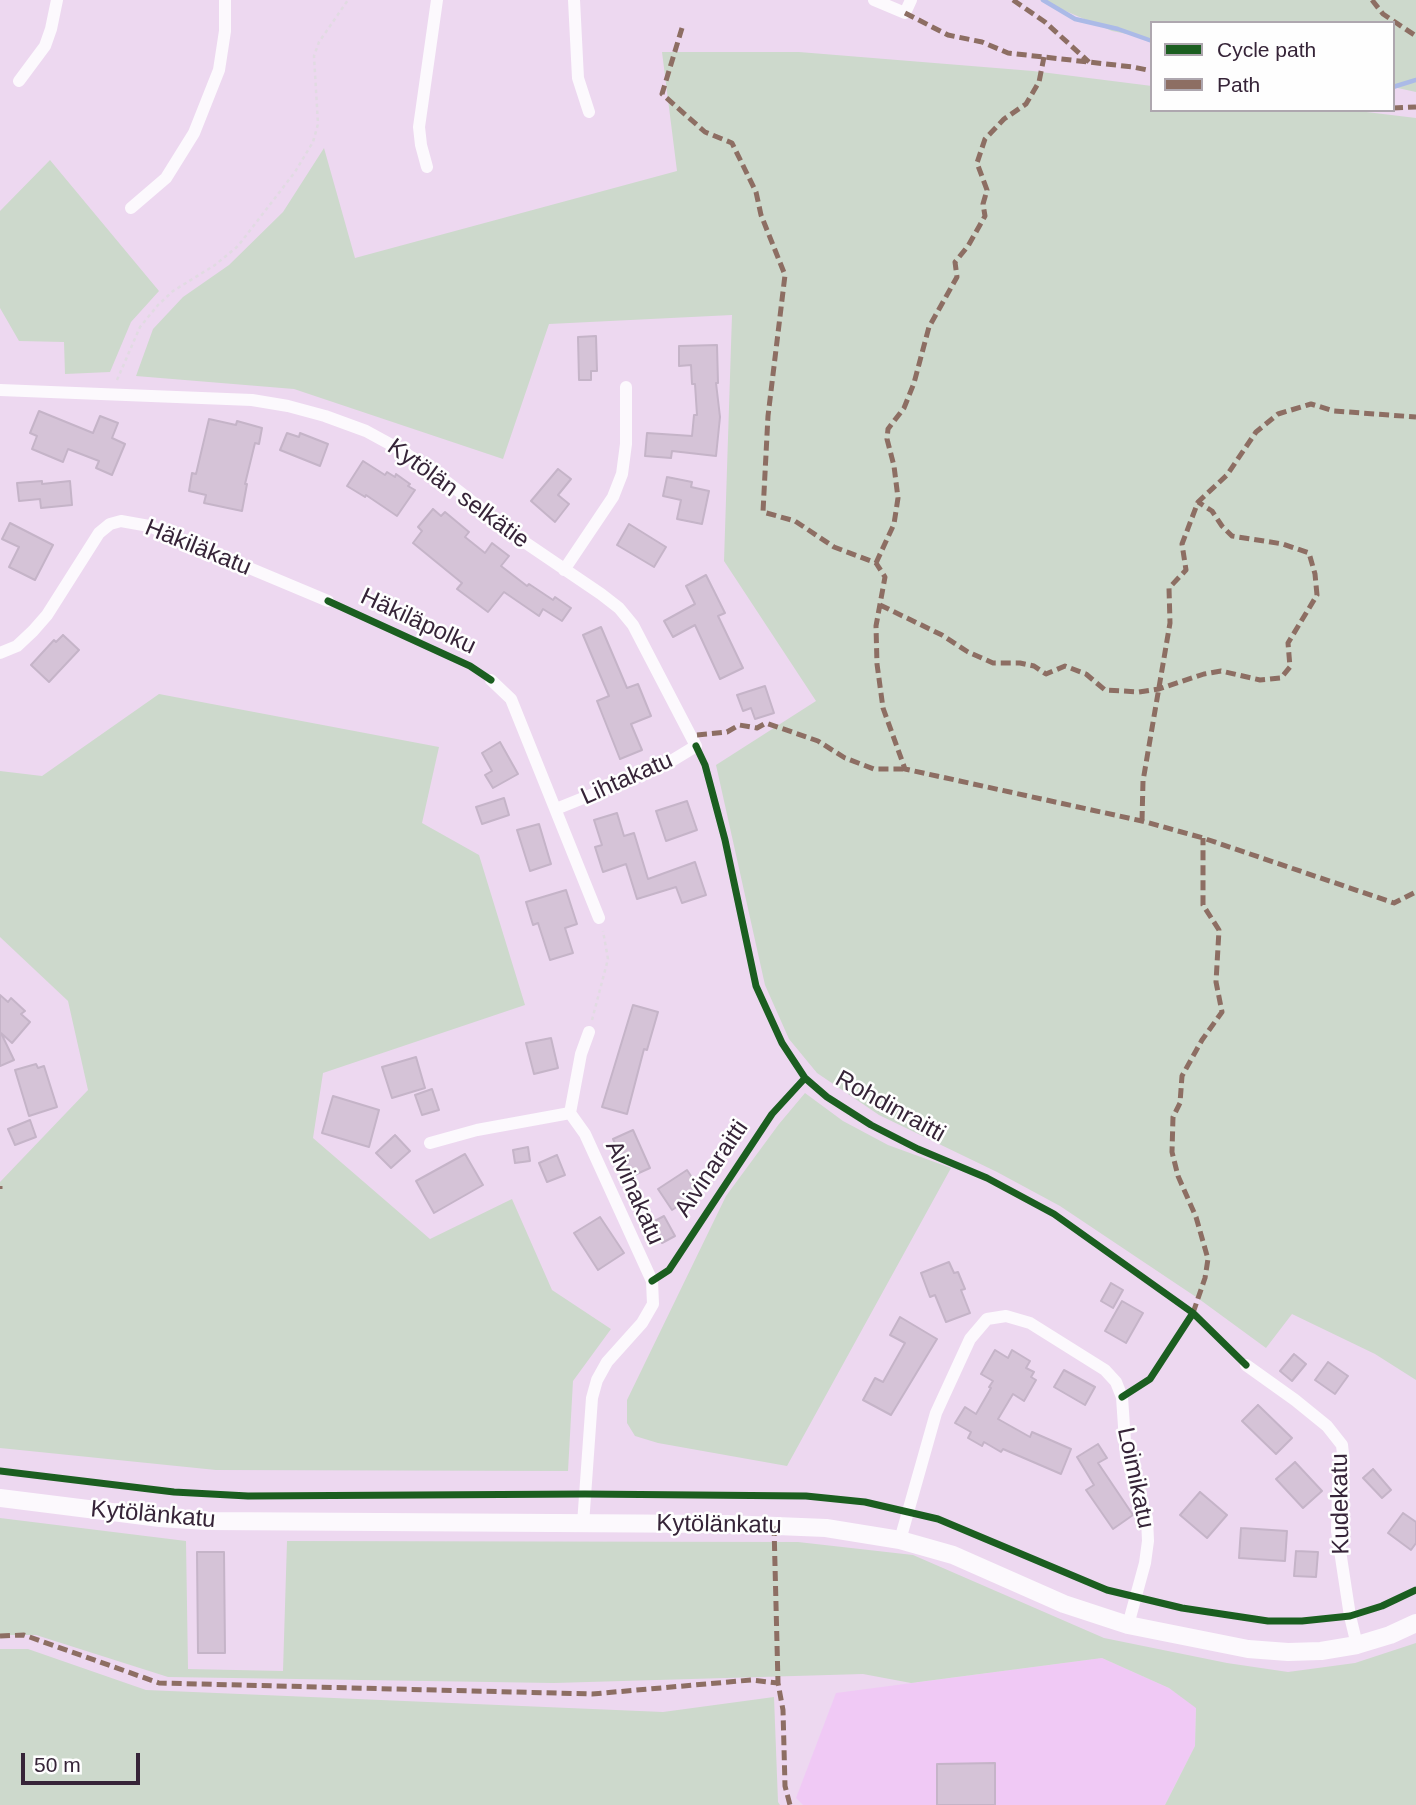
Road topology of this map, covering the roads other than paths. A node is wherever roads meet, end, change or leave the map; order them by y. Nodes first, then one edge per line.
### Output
1 (57, 0) edge
2 (225, 0) edge
3 (437, 0) edge
4 (574, 0) edge
5 (874, 0) edge
6 (911, 0) edge
7 (19, 81) dead end
8 (589, 112) dead end
9 (427, 167) dead end
10 (131, 208) dead end
11 (626, 387) dead end
12 (0, 390) edge
13 (564, 570) junction
14 (328, 601) dead end
15 (0, 653) edge
16 (491, 680) dead end
17 (696, 746) joint
18 (556, 809) junction
19 (599, 918) road end
20 (589, 1032) road end
21 (570, 1113) junction
22 (430, 1143) dead end
23 (1246, 1365) dead end
24 (0, 1498) edge
25 (583, 1524) junction
26 (900, 1540) junction
27 (1416, 1623) edge
28 (1128, 1625) junction
29 (1357, 1645) junction

1 - 7 street
2 - 10 street
3 - 9 street
4 - 8 street
5 - 6 street
11 - 13 street
12 - 13 street, Kytölän selkätie
13 - 17 street, Kytölän selkätie
14 - 15 street, Häkiläkatu
16 - 18 street, Lihtakatu
17 - 18 street, Lihtakatu
18 - 19 street, Lihtakatu
20 - 21 street
21 - 22 street
21 - 25 street, Aivinakatu
23 - 29 street, Kudekatu
24 - 25 street, Kytölänkatu
25 - 26 street, Kytölänkatu
26 - 28 street, Kytölänkatu
26 - 28 street, Loimikatu
27 - 29 street, Kytölänkatu
28 - 29 street, Kytölänkatu

